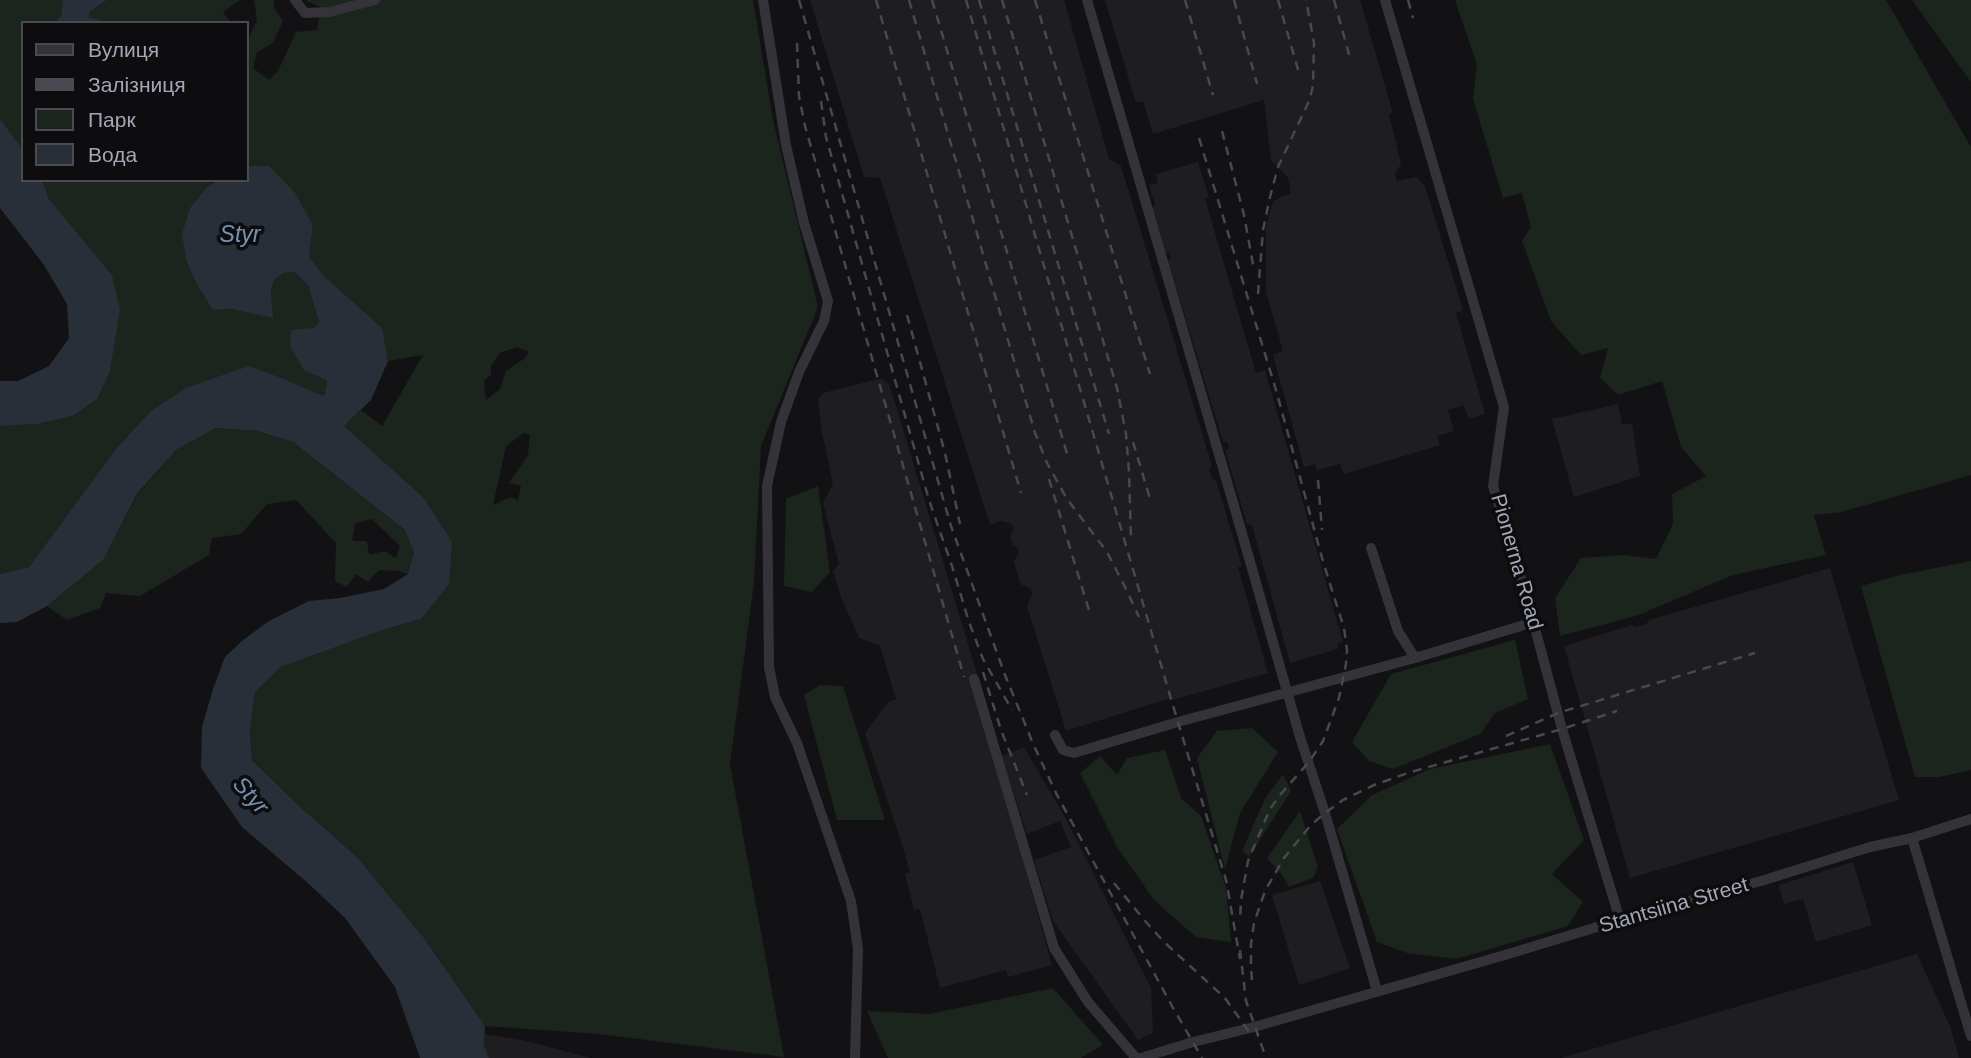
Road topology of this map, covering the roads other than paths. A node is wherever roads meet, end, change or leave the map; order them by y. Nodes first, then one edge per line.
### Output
1 (295, 0) edge
2 (375, 0) edge
3 (763, 0) edge
4 (1087, 0) edge
5 (1385, 0) edge
6 (1371, 548) dead end
7 (1534, 622) junction
8 (1415, 658) junction
9 (974, 679) dead end
10 (1287, 693) junction
11 (1055, 735) dead end
12 (1971, 819) edge
13 (1912, 838) junction
14 (1620, 920) junction
15 (1377, 991) junction
16 (1971, 1036) edge
17 (855, 1058) edge
18 (1139, 1058) edge

1 - 2 street
3 - 17 street
4 - 10 street
5 - 7 street, Pionerna Road
6 - 8 street
7 - 8 street
7 - 14 street, Pionerna Road
8 - 10 street
9 - 18 street
10 - 11 street
10 - 15 street
12 - 13 street, Stantsiina Street
13 - 14 street, Stantsiina Street
13 - 16 street
14 - 15 street, Stantsiina Street
15 - 18 street, Stantsiina Street

